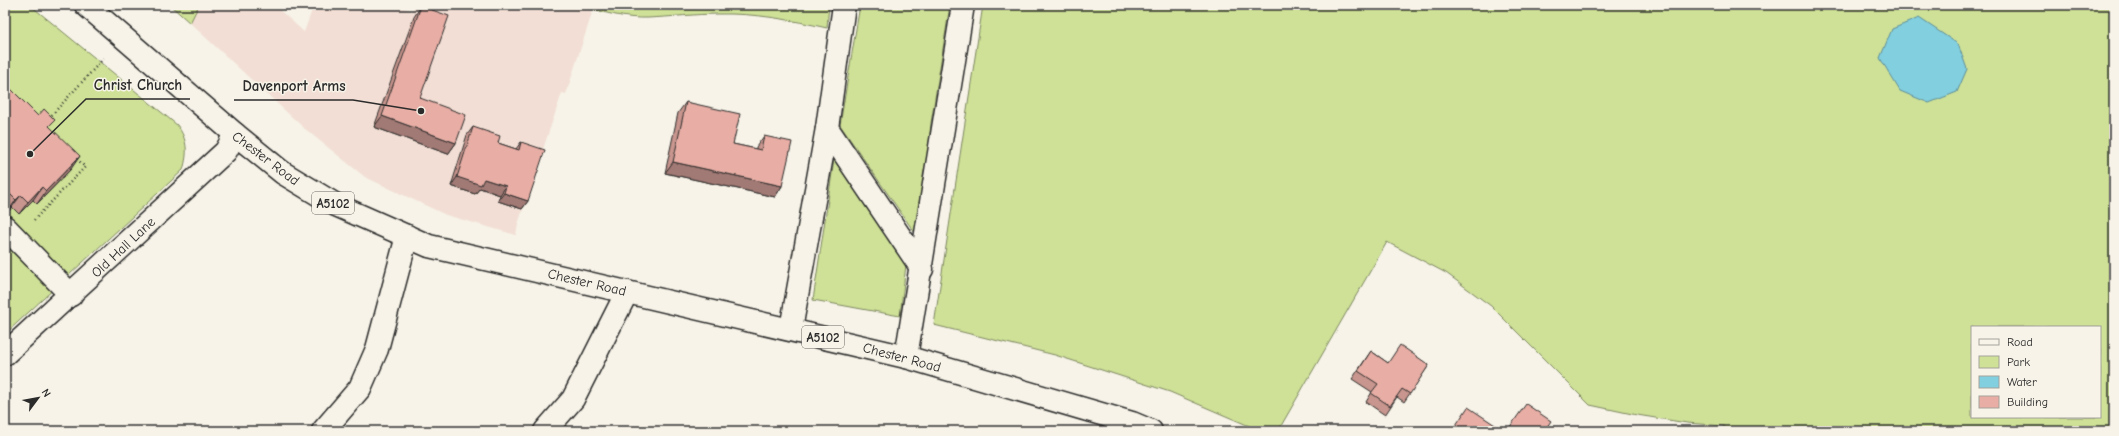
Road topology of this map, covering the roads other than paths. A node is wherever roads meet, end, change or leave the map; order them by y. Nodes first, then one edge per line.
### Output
1 (86, 5) edge
2 (844, 5) edge
3 (963, 5) edge
4 (827, 128) junction
5 (234, 134) junction
6 (11, 233) edge
7 (407, 236) junction
8 (922, 269) junction
9 (627, 292) junction
10 (71, 295) junction
11 (791, 329) junction
12 (5, 354) edge
13 (906, 357) junction
14 (323, 431) edge
15 (545, 431) edge
16 (1151, 431) edge

1 - 5 main road, Chester Road / A5102
2 - 4 main road
3 - 8 main road
4 - 8 main road
4 - 11 main road
5 - 7 main road, Chester Road / A5102
5 - 10 main road, Old Hall Lane
6 - 10 main road
7 - 9 main road, Chester Road / A5102
7 - 14 main road
8 - 13 main road
9 - 11 main road, Chester Road / A5102
9 - 15 main road
10 - 12 main road, Old Hall Lane
11 - 13 main road, Chester Road / A5102
13 - 16 main road, Chester Road / A5102

